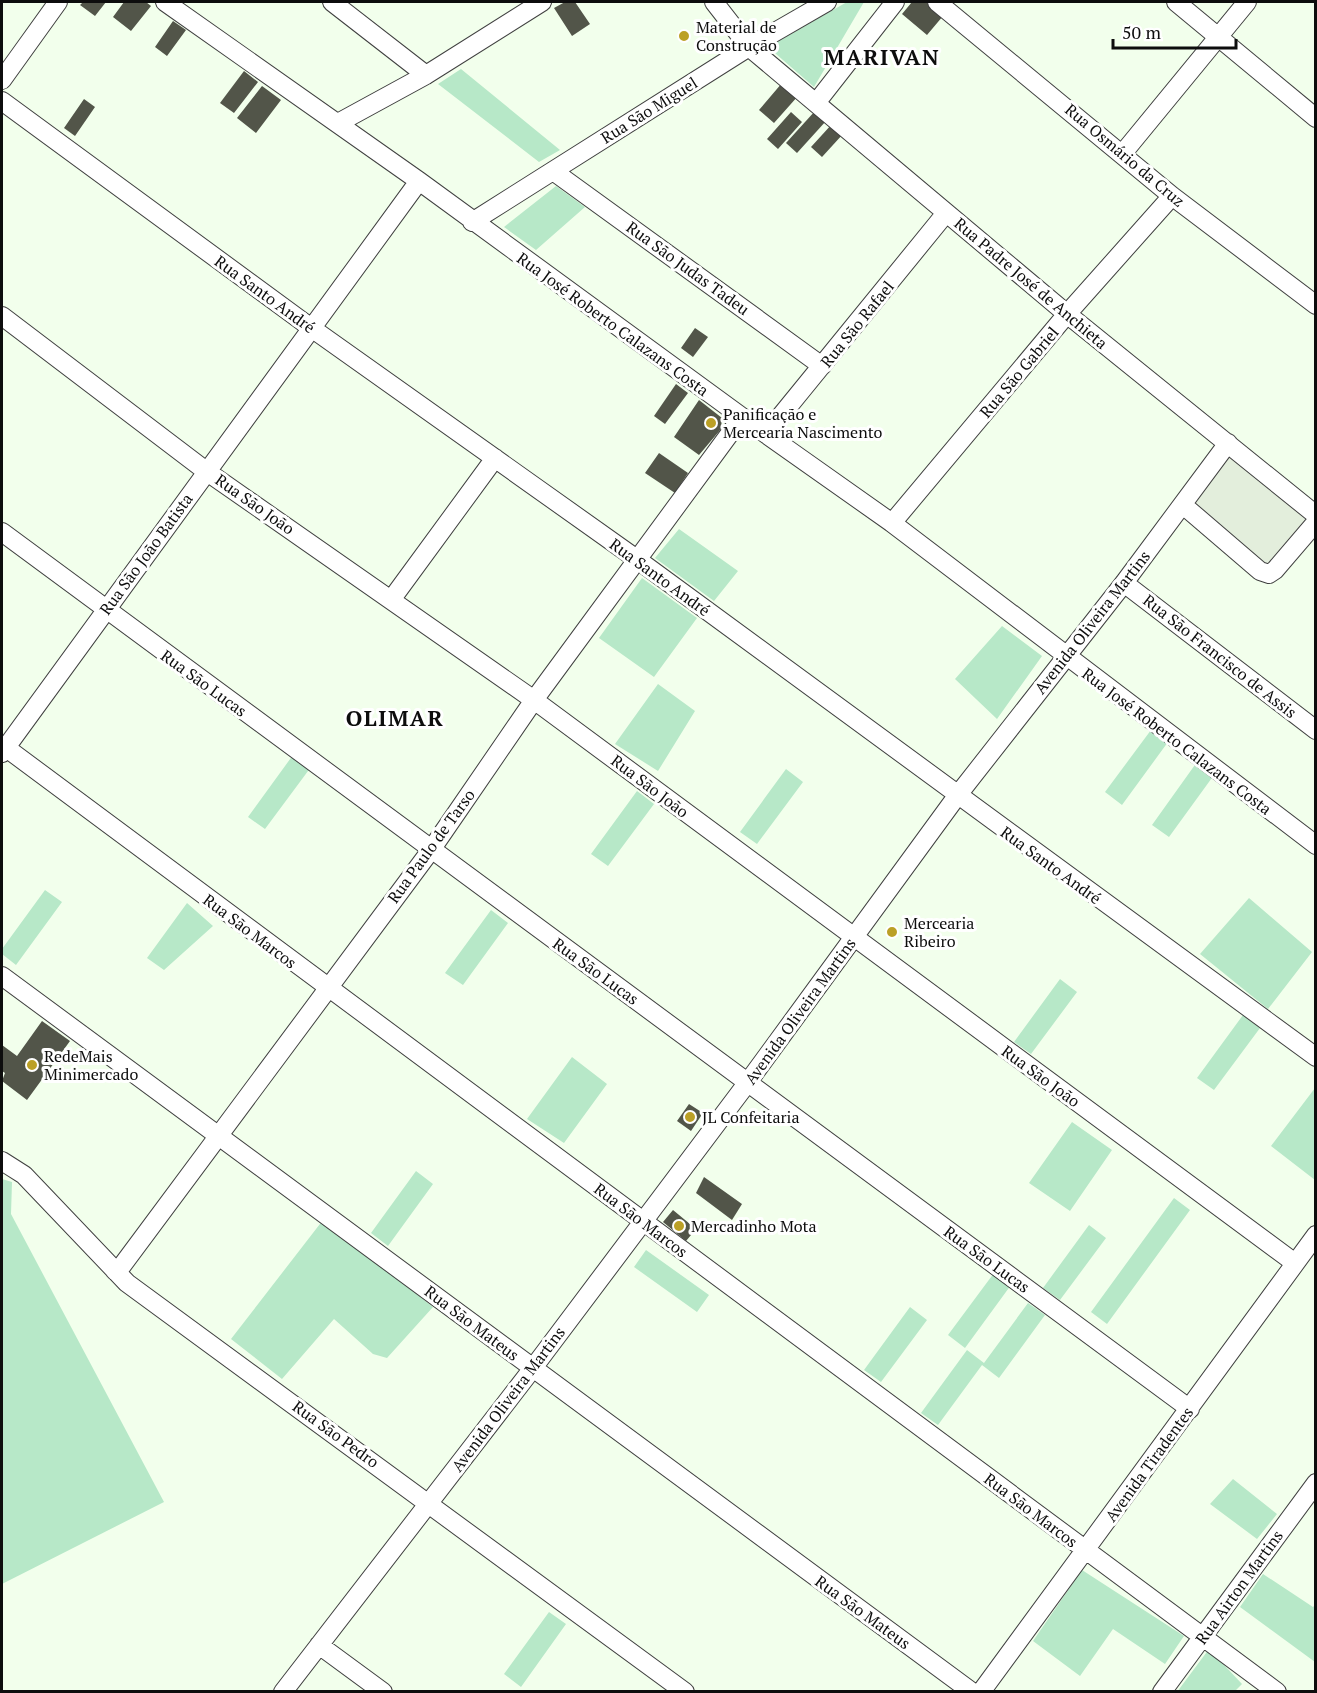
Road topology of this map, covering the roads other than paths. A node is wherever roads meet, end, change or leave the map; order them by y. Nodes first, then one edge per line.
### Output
1 (58, 2) edge
2 (168, 2) edge
3 (332, 2) edge
4 (714, 2) edge
5 (827, 2) edge
6 (895, 2) edge
7 (937, 2) edge
8 (1176, 2) edge
9 (1247, 2) edge
10 (535, 3) edge
11 (1216, 37) junction
12 (749, 47) junction
13 (426, 75) junction
14 (2, 80) edge
15 (2, 101) edge
16 (816, 103) junction
17 (1316, 118) edge
18 (338, 123) junction
19 (1123, 153) junction
20 (553, 171) junction
21 (419, 181) junction
22 (1172, 196) junction
23 (946, 213) junction
24 (472, 222) junction
25 (1316, 305) edge
26 (1067, 314) junction
27 (2, 316) edge
28 (310, 327) junction
29 (822, 366) junction
30 (742, 417) junction
31 (766, 435) junction
32 (1228, 443) junction
33 (495, 458) junction
34 (206, 471) junction
35 (1182, 505) junction
36 (1316, 515) edge
37 (1316, 522) edge
38 (892, 523) junction
39 (2, 532) edge
40 (638, 560) junction
41 (1124, 583) junction
42 (391, 600) junction
43 (105, 610) junction
44 (1066, 657) junction
45 (534, 700) junction
46 (1316, 730) edge
47 (3, 750) edge
48 (957, 796) junction
49 (1316, 845) edge
50 (431, 850) junction
51 (854, 938) junction
52 (2, 976) edge
53 (326, 988) junction
54 (1316, 1057) edge
55 (748, 1082) junction
56 (219, 1136) junction
57 (2, 1161) edge
58 (642, 1221) junction
59 (1316, 1235) edge
60 (1295, 1263) junction
61 (115, 1270) junction
62 (533, 1368) junction
63 (1190, 1409) junction
64 (1316, 1483) edge
65 (429, 1502) junction
66 (1086, 1551) junction
67 (1203, 1636) junction
68 (320, 1645) junction
69 (283, 1692) edge
70 (383, 1692) edge
71 (685, 1692) edge
72 (972, 1692) edge
73 (981, 1692) edge
74 (1162, 1692) edge
75 (1277, 1692) edge

1 - 14 street
2 - 18 street, Rua José Roberto Calazans Costa
3 - 13 street
4 - 12 street, Rua Padre José de Anchieta
5 - 12 street, Rua São Miguel
6 - 16 street
7 - 19 street, Rua Osmário da Cruz
8 - 11 street
9 - 11 street
10 - 13 street
11 - 17 street
11 - 19 street
12 - 16 street, Rua Padre José de Anchieta
12 - 20 street, Rua São Miguel
13 - 18 street
15 - 28 street, Rua Santo André
16 - 23 street, Rua Padre José de Anchieta
18 - 21 street, Rua José Roberto Calazans Costa
19 - 22 street, Rua Osmário da Cruz
20 - 24 street, Rua São Miguel
20 - 29 street, Rua São Judas Tadeu
21 - 24 street, Rua José Roberto Calazans Costa
21 - 28 street, Rua São João Batista
22 - 25 street, Rua Osmário da Cruz
22 - 26 street, Rua São Gabriel
23 - 26 street, Rua Padre José de Anchieta
23 - 29 street, Rua São Rafael
24 - 30 street, Rua José Roberto Calazans Costa
26 - 32 street, Rua Padre José de Anchieta
26 - 38 street, Rua São Gabriel
27 - 34 street, Rua São João
28 - 33 street, Rua Santo André
28 - 34 street, Rua São João Batista
29 - 31 street, Rua São Rafael
30 - 31 street, Rua José Roberto Calazans Costa
30 - 40 street, Rua Paulo de Tarso
31 - 38 street, Rua José Roberto Calazans Costa
32 - 35 street, Avenida Oliveira Martins
32 - 36 street, Rua Padre José de Anchieta
33 - 40 street, Rua Santo André
33 - 42 street
34 - 42 street, Rua São João
34 - 43 street, Rua São João Batista
35 - 37 street
35 - 41 street, Avenida Oliveira Martins
38 - 44 street, Rua José Roberto Calazans Costa
39 - 43 street, Rua São Lucas
40 - 45 street, Rua Paulo de Tarso
40 - 48 street, Rua Santo André
41 - 44 street, Avenida Oliveira Martins
41 - 46 street, Rua São Francisco de Assis
42 - 45 street, Rua São João
43 - 47 street, Rua São João Batista
43 - 50 street, Rua São Lucas
44 - 48 street, Avenida Oliveira Martins
44 - 49 street, Rua José Roberto Calazans Costa
45 - 50 street, Rua Paulo de Tarso
45 - 51 street, Rua São João
47 - 53 street, Rua São Marcos
48 - 51 street, Avenida Oliveira Martins
48 - 54 street, Rua Santo André
50 - 53 street, Rua Paulo de Tarso
50 - 55 street, Rua São Lucas
51 - 55 street, Avenida Oliveira Martins
51 - 60 street, Rua São João
52 - 56 street, Rua São Mateus
53 - 56 street, Rua Paulo de Tarso
53 - 58 street, Rua São Marcos
55 - 58 street, Avenida Oliveira Martins
55 - 63 street, Rua São Lucas
56 - 61 street, Rua Paulo de Tarso
56 - 62 street, Rua São Mateus
57 - 61 street, Rua São Pedro
58 - 62 street, Avenida Oliveira Martins
58 - 66 street, Rua São Marcos
59 - 60 street, Avenida Tiradentes
60 - 63 street, Avenida Tiradentes
61 - 65 street, Rua São Pedro
62 - 65 street, Avenida Oliveira Martins
62 - 72 street, Rua São Mateus
63 - 66 street, Avenida Tiradentes
64 - 67 street, Rua Airton Martins
65 - 68 street, Avenida Oliveira Martins
65 - 71 street, Rua São Pedro
66 - 67 street, Rua São Marcos
66 - 73 street, Avenida Tiradentes
67 - 74 street, Rua Airton Martins
67 - 75 street, Rua São Marcos
68 - 69 street, Avenida Oliveira Martins
68 - 70 street

